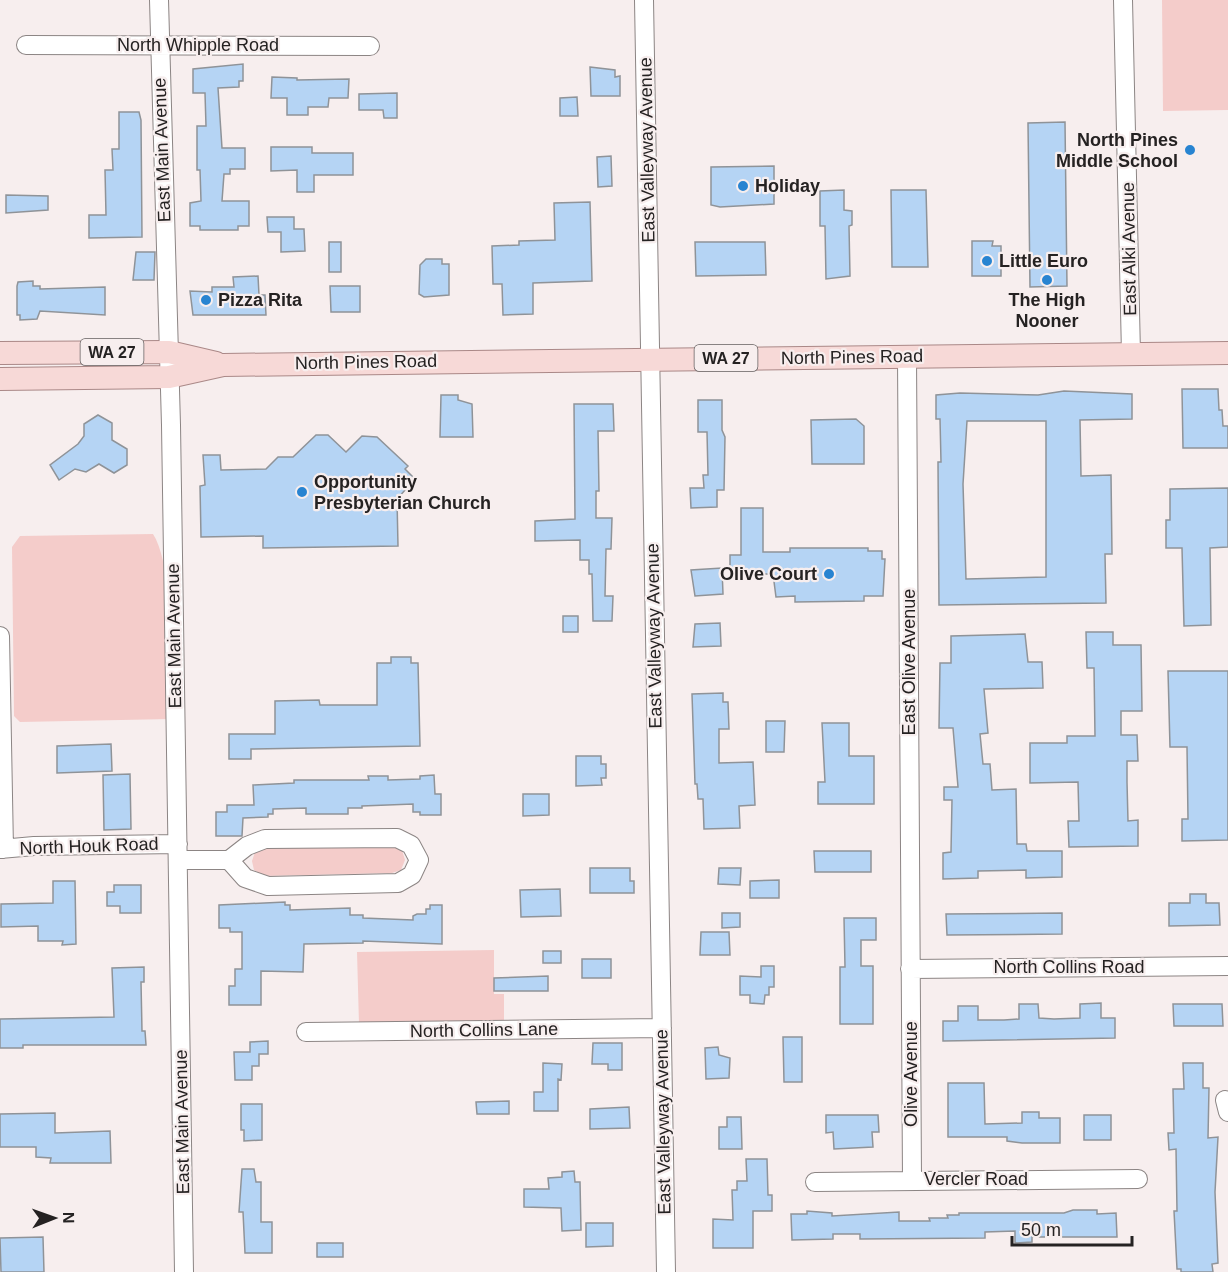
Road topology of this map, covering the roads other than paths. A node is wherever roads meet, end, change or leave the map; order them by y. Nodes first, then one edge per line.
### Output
1 (159, 0) edge
2 (644, 0) edge
3 (1123, 0) edge
4 (26, 45) dead end
5 (159, 45) junction
6 (370, 45) dead end
7 (168, 352) junction
8 (0, 353) edge
9 (1228, 353) edge
10 (1131, 354) junction
11 (907, 356) junction
12 (650, 359) junction
13 (223, 365) junction
14 (169, 377) junction
15 (0, 379) edge
16 (0, 636) edge
17 (2, 849) edge
18 (178, 852) junction
19 (229, 860) junction
20 (1228, 966) edge
21 (910, 969) junction
22 (662, 1028) junction
23 (306, 1032) dead end
24 (912, 1179) junction
25 (1138, 1179) dead end
26 (815, 1182) dead end
27 (184, 1272) edge
28 (666, 1272) edge

1 - 5 street, East Main Avenue
2 - 12 street, East Valleyway Avenue
3 - 10 street, East Alki Avenue
4 - 5 street, North Whipple Road
5 - 6 street, North Whipple Road
5 - 7 street, East Main Avenue
7 - 8 main road, North Pines Road / WA 27
7 - 13 main road, North Pines Road / WA 27
7 - 14 street, East Main Avenue
9 - 10 main road, North Pines Road / WA 27
10 - 11 main road, North Pines Road / WA 27
11 - 12 main road, North Pines Road / WA 27
11 - 21 street, East Olive Avenue
12 - 13 main road, North Pines Road / WA 27
12 - 22 street, East Valleyway Avenue
13 - 14 main road, North Pines Road / WA 27
14 - 15 main road, North Pines Road / WA 27
14 - 18 street, East Main Avenue
16 - 17 street
17 - 18 street, North Houk Road
18 - 19 street, North Houk Road
18 - 27 street, East Main Avenue
19 - 19 street
20 - 21 street, North Collins Road
21 - 24 street, Olive Avenue
22 - 23 street, North Collins Lane
22 - 28 street, East Valleyway Avenue
24 - 25 street, Vercler Road
24 - 26 street, Vercler Road

